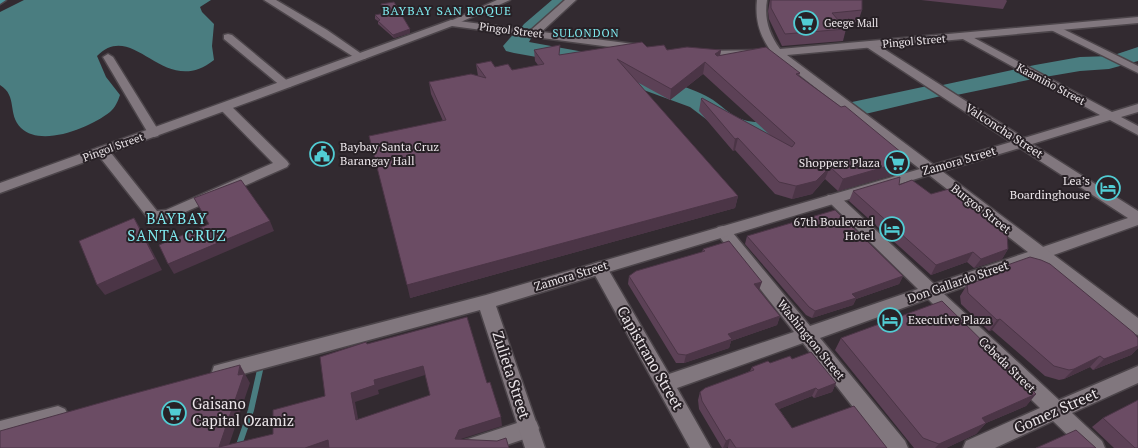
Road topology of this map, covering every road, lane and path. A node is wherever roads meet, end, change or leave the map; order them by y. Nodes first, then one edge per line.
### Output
1 (269, 0) edge
2 (571, 0) edge
3 (762, 0) edge
4 (496, 1) edge
5 (1135, 22) edge
6 (451, 23) junction
7 (1055, 28) junction
8 (534, 33) junction
9 (965, 36) junction
10 (228, 37) dead end
11 (869, 44) junction
12 (650, 49) edge
13 (777, 52) junction
14 (688, 53) edge
15 (108, 57) dead end
16 (361, 57) junction
17 (1138, 70) edge
18 (286, 85) junction
19 (224, 107) junction
20 (1138, 108) edge
21 (1111, 116) junction
22 (1138, 131) edge
23 (154, 133) junction
24 (1021, 143) junction
25 (102, 151) junction
26 (931, 170) junction
27 (0, 188) edge
28 (833, 198) junction
29 (1138, 219) edge
30 (723, 231) junction
31 (1040, 254) junction
32 (599, 268) junction
33 (931, 292) junction
34 (486, 302) junction
35 (1138, 328) edge
36 (807, 335) junction
37 (1138, 374) edge
38 (203, 377) edge
39 (664, 384) junction
40 (78, 410) edge
41 (1056, 411) junction
42 (528, 428) junction
43 (0, 430) edge
44 (468, 448) edge
45 (535, 448) edge
46 (701, 448) edge
47 (898, 448) edge
48 (973, 448) edge
49 (1095, 448) edge

1 - 16 street
2 - 8 street
3 - 13 street
4 - 6 street
5 - 7 street, Pingol Street
6 - 8 street, Pingol Street
6 - 16 street, Pingol Street
7 - 9 street, Pingol Street
7 - 17 street
8 - 12 street, Pingol Street
9 - 11 street, Pingol Street
9 - 21 street, Kaamiño Street
10 - 18 street
11 - 13 street, Pingol Street
11 - 24 street, Valconcha Street
13 - 14 street, Pingol Street
13 - 26 street, Burgos Street
15 - 23 street
16 - 18 street, Pingol Street
18 - 19 street, Pingol Street
19 - 23 street, Pingol Street
19 - 25 street
20 - 21 street, Zamora Street
21 - 22 street, Kaamiño Street
21 - 24 street, Zamora Street
23 - 25 street, Pingol Street
24 - 26 street, Zamora Street
24 - 29 street, Valconcha Street
25 - 27 street, Pingol Street
26 - 28 street, Zamora Street
26 - 31 street, Burgos Street
28 - 30 street, Zamora Street
28 - 33 street, Cebeda Street
29 - 31 street, Don Gallardo Street
30 - 32 street, Zamora Street
30 - 36 street, Washington Street
31 - 33 street, Don Gallardo Street
31 - 35 street, Burgos Street
32 - 34 street, Zamora Street
32 - 39 street, Capistrano Street
33 - 36 street, Don Gallardo Street
33 - 41 street, Cebeda Street
34 - 38 street, Zamora Street
34 - 42 street, Zulieta Street
36 - 39 street, Don Gallardo Street
36 - 47 street, Washington Street
37 - 41 street, Gomez Street
39 - 46 street, Capistrano Street
40 - 43 street
41 - 48 street, Gomez Street
41 - 49 street, Cebeda Street
42 - 44 street
42 - 45 street, Zulieta Street

